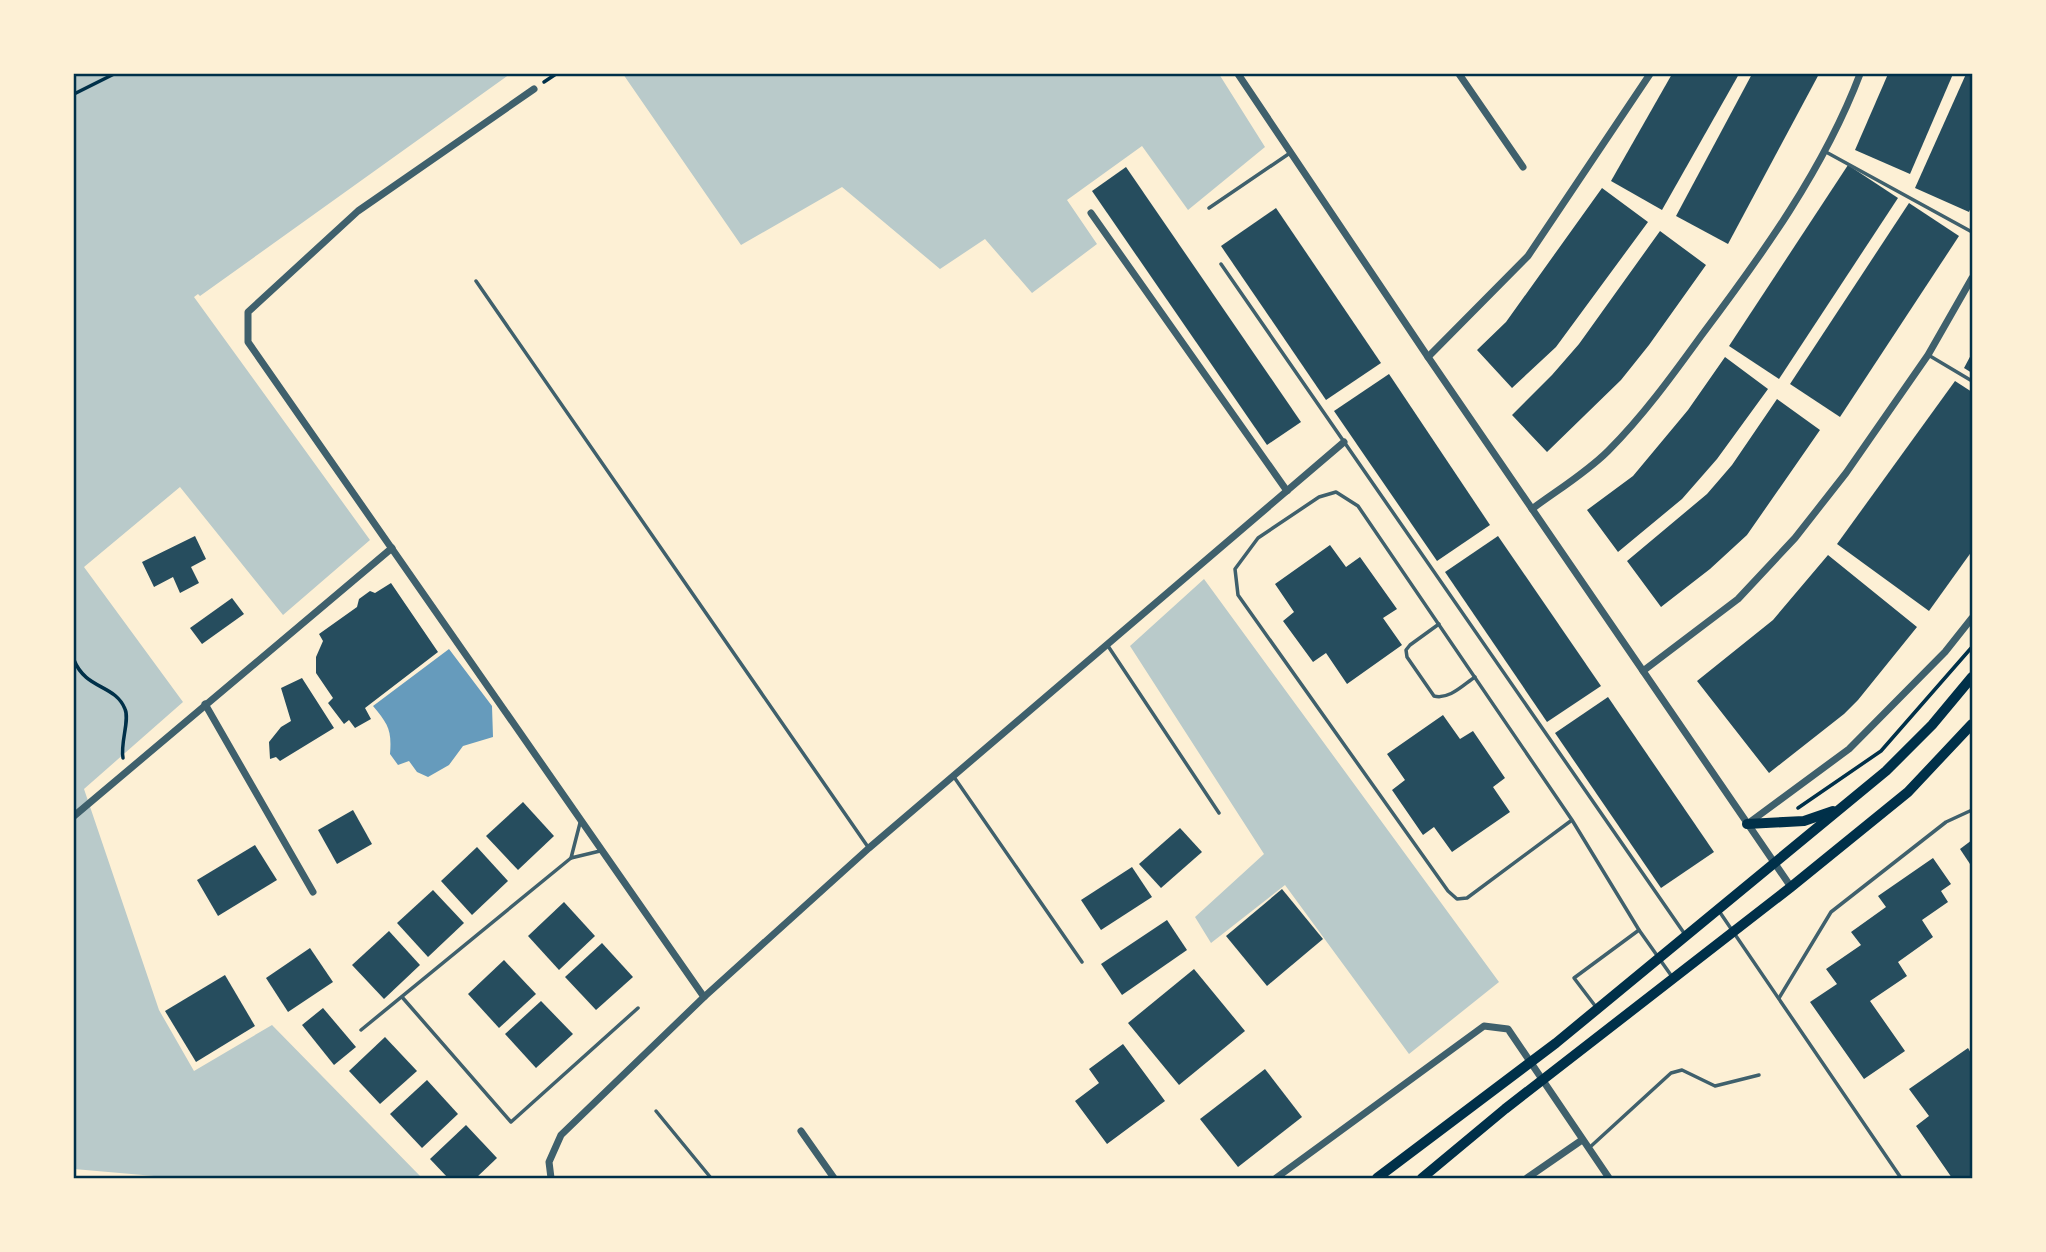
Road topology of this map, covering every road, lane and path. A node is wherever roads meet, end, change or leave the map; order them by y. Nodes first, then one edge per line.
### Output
1 (114, 74) edge
2 (1238, 74) edge
3 (1459, 74) edge
4 (1650, 74) edge
5 (1860, 74) edge
6 (534, 89) dead end
7 (74, 94) edge
8 (1824, 151) junction
9 (1290, 153) junction
10 (1523, 167) dead end
11 (1209, 208) dead end
12 (1091, 213) dead end
13 (1972, 232) edge
14 (1221, 264) dead end
15 (1972, 278) edge
16 (476, 281) dead end
17 (1928, 355) junction
18 (1428, 357) junction
19 (1972, 381) edge
20 (1344, 442) junction
21 (1287, 491) junction
22 (1532, 509) junction
23 (391, 548) junction
24 (1972, 618) edge
25 (1439, 624) junction
26 (1107, 644) junction
27 (1972, 647) edge
28 (74, 660) edge
29 (1643, 671) junction
30 (1475, 677) junction
31 (1972, 677) edge
32 (205, 704) junction
33 (1972, 724) edge
34 (125, 771) junction
35 (954, 778) junction
36 (1840, 809) junction
37 (1972, 810) edge
38 (1219, 813) dead end
39 (1789, 813) dead end
40 (74, 816) edge
41 (581, 820) junction
42 (1572, 820) junction
43 (1747, 824) junction
44 (869, 848) junction
45 (602, 851) junction
46 (571, 858) junction
47 (1774, 863) junction
48 (1791, 887) junction
49 (313, 892) dead end
50 (1718, 909) junction
51 (1639, 930) junction
52 (1734, 930) junction
53 (1686, 936) junction
54 (1659, 958) junction
55 (1082, 962) dead end
56 (1674, 979) junction
57 (402, 996) junction
58 (704, 997) junction
59 (1779, 998) junction
60 (638, 1008) dead end
61 (1598, 1009) junction
62 (361, 1030) dead end
63 (1759, 1075) dead end
64 (656, 1111) dead end
65 (801, 1131) dead end
66 (1582, 1140) junction
67 (1588, 1149) junction
68 (1287, 1171) junction
69 (551, 1178) edge
70 (711, 1178) edge
71 (834, 1178) edge
72 (1276, 1178) edge
73 (1293, 1178) edge
74 (1377, 1178) edge
75 (1422, 1178) edge
76 (1527, 1178) edge
77 (1609, 1178) edge
78 (1901, 1178) edge

1 - 7 path
2 - 9 street
3 - 10 street
4 - 18 street
5 - 8 street
6 - 23 street
8 - 13 lane
8 - 22 street
9 - 11 lane
9 - 18 street
12 - 21 street
14 - 20 lane
15 - 17 street
16 - 44 lane
17 - 19 lane
17 - 29 street
18 - 22 street
20 - 21 street
20 - 53 lane
21 - 26 street
22 - 29 street
23 - 32 street
23 - 41 street
24 - 43 street
25 - 30 lane
25 - 30 lane
25 - 42 lane
26 - 35 street
26 - 38 lane
27 - 39 path
28 - 34 path
29 - 43 street
30 - 42 lane
31 - 36 main road
32 - 34 street
32 - 49 street
33 - 48 main road
34 - 40 street
35 - 44 street
35 - 55 lane
36 - 43 main road
36 - 47 main road
37 - 59 lane
41 - 45 street
41 - 46 lane
42 - 51 lane
43 - 47 street
44 - 58 street
45 - 46 lane
45 - 58 street
46 - 57 lane
47 - 48 street
47 - 50 main road
48 - 52 main road
50 - 52 lane
50 - 53 main road
51 - 54 lane
51 - 61 lane
52 - 56 main road
52 - 59 lane
53 - 54 main road
54 - 56 lane
54 - 61 main road
56 - 75 main road
57 - 60 lane
57 - 62 lane
58 - 69 street
59 - 78 lane
61 - 74 main road
63 - 67 lane
64 - 70 lane
65 - 71 street
66 - 67 street
66 - 68 street
66 - 76 street
67 - 77 street
68 - 72 street
68 - 73 street

